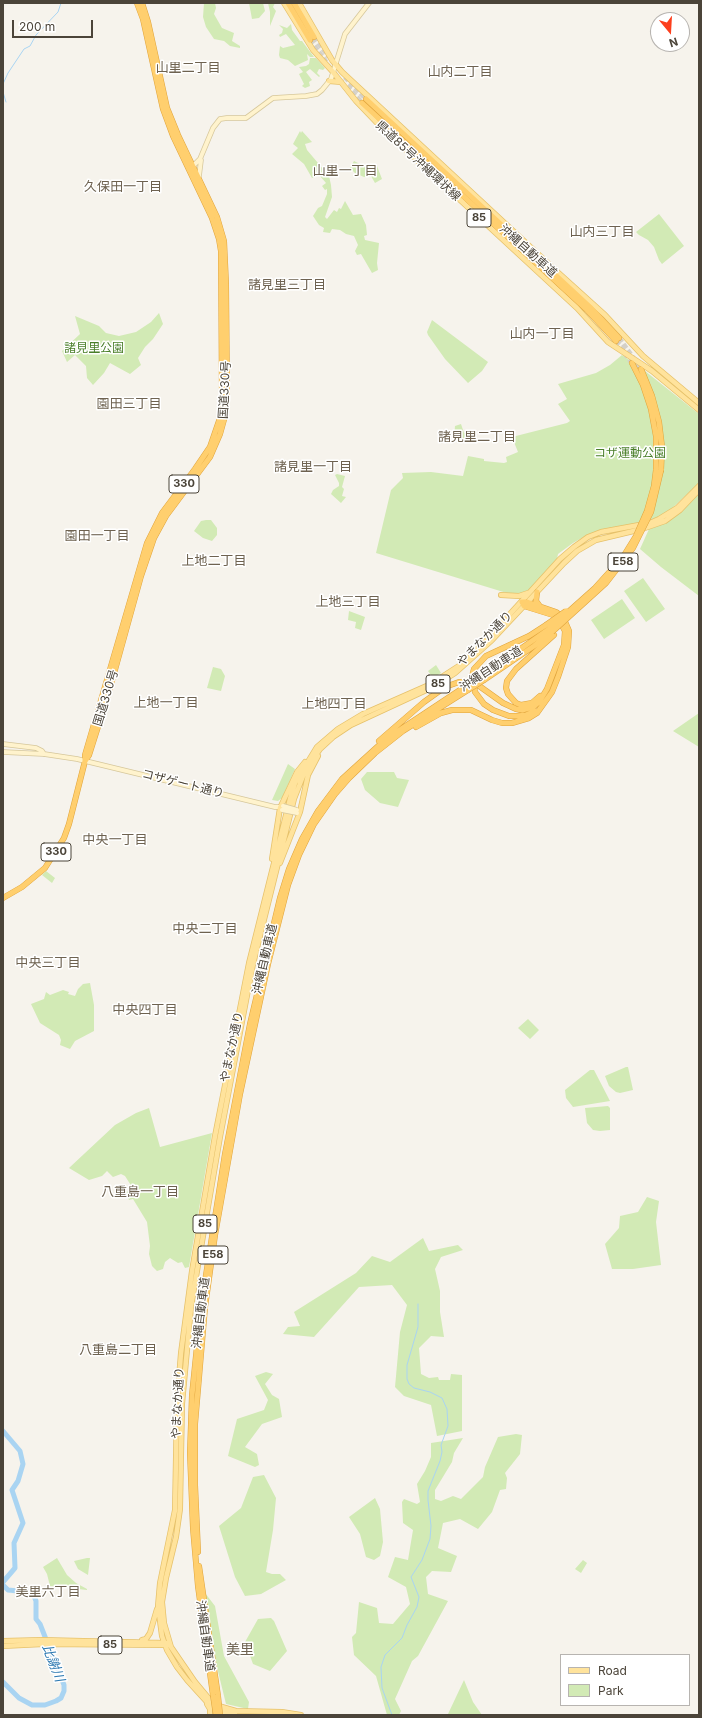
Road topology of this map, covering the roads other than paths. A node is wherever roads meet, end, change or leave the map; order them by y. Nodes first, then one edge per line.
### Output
1 (137, 3) edge
2 (142, 3) edge
3 (284, 3) edge
4 (288, 3) edge
5 (294, 3) edge
6 (299, 3) edge
7 (369, 3) edge
8 (336, 64) junction
9 (333, 72) junction
10 (329, 81) junction
11 (341, 82) junction
12 (364, 101) tunnel mouth
13 (187, 155) junction
14 (202, 155) junction
15 (191, 168) junction
16 (199, 181) junction
17 (617, 339) tunnel mouth
18 (632, 363) tunnel mouth
19 (641, 369) tunnel mouth
20 (699, 403) edge
21 (699, 410) edge
22 (658, 470) junction
23 (699, 486) edge
24 (699, 490) edge
25 (614, 567) junction
26 (534, 591) junction
27 (501, 595) dead end
28 (524, 603) junction
29 (540, 606) junction
30 (550, 630) junction
31 (470, 685) junction
32 (547, 689) junction
33 (545, 702) junction
34 (333, 737) junction
35 (3, 744) edge
36 (3, 752) edge
37 (44, 754) junction
38 (309, 758) junction
39 (85, 761) junction
40 (363, 764) junction
41 (351, 770) junction
42 (282, 808) junction
43 (320, 811) junction
44 (298, 812) junction
45 (272, 877) junction
46 (3, 898) edge
47 (179, 1403) junction
48 (158, 1606) junction
49 (3, 1641) edge
50 (138, 1641) junction
51 (43, 1642) junction
52 (53, 1642) junction
53 (167, 1644) junction
54 (3, 1646) edge
55 (207, 1702) junction
56 (219, 1712) edge
57 (210, 1715) edge
58 (235, 1715) edge
59 (301, 1715) edge

1 - 15 highway, 国道330号 / 330
2 - 13 highway, 国道330号 / 330
3 - 9 main road, 県道85号沖縄環状線 / 85
4 - 5 highway
6 - 8 main road, 県道85号沖縄環状線 / 85
7 - 8 main road
8 - 9 main road
8 - 20 main road, 県道85号沖縄環状線 / 85
9 - 10 main road
9 - 11 main road, 県道85号沖縄環状線 / 85
10 - 11 main road
10 - 14 main road
11 - 21 main road, 県道85号沖縄環状線 / 85
12 - 17 highway, 沖縄自動車道
13 - 14 main road
13 - 15 highway, 国道330号 / 330
14 - 15 main road
14 - 16 main road
15 - 16 highway, 国道330号 / 330
15 - 39 highway, 国道330号 / 330
16 - 39 highway, 国道330号 / 330
18 - 22 highway, 沖縄自動車道 / E58
19 - 22 highway, 沖縄自動車道 / E58
22 - 25 highway, 沖縄自動車道 / E58, bridge
22 - 30 highway, 沖縄自動車道 / E58, bridge
23 - 26 main road, やまなか通り / 85
24 - 26 main road, やまなか通り / 85
25 - 30 highway, bridge
25 - 30 highway, 沖縄自動車道 / E58, bridge
26 - 27 main road
26 - 28 main road, やまなか通り / 85
26 - 29 highway
28 - 29 highway
28 - 32 highway
28 - 34 main road, やまなか通り / 85
28 - 38 main road, やまなか通り / 85
29 - 33 highway
30 - 31 highway, 沖縄自動車道, bridge
30 - 32 highway
30 - 33 highway
31 - 32 highway
31 - 40 highway, 沖縄自動車道
31 - 41 highway, 沖縄自動車道
31 - 41 highway
33 - 40 highway
34 - 44 main road
34 - 45 main road, やまなか通り / 85
35 - 37 main road
36 - 37 main road
37 - 39 main road, コザゲート通り
38 - 42 main road
38 - 45 main road, やまなか通り / 85
39 - 42 main road, コザゲート通り
39 - 46 highway, 国道330号 / 330
40 - 43 highway, 沖縄自動車道
41 - 43 highway, 沖縄自動車道
42 - 44 main road, コザゲート通り, bridge
42 - 45 main road
43 - 56 highway, 沖縄自動車道 / E58, bridge
44 - 45 main road
45 - 47 main road, やまなか通り / 85
47 - 48 main road, やまなか通り / 85
47 - 53 main road, やまなか通り / 85
48 - 50 main road
48 - 53 main road, やまなか通り / 85
49 - 51 main road, 85
50 - 52 main road, 85
50 - 53 main road, 85
51 - 52 main road, 85
51 - 54 main road, 85
52 - 53 main road, 85
53 - 55 main road, やまなか通り / 85
53 - 56 main road, やまなか通り / 85
55 - 56 main road, やまなか通り / 85
55 - 57 main road
56 - 58 main road
56 - 59 main road

